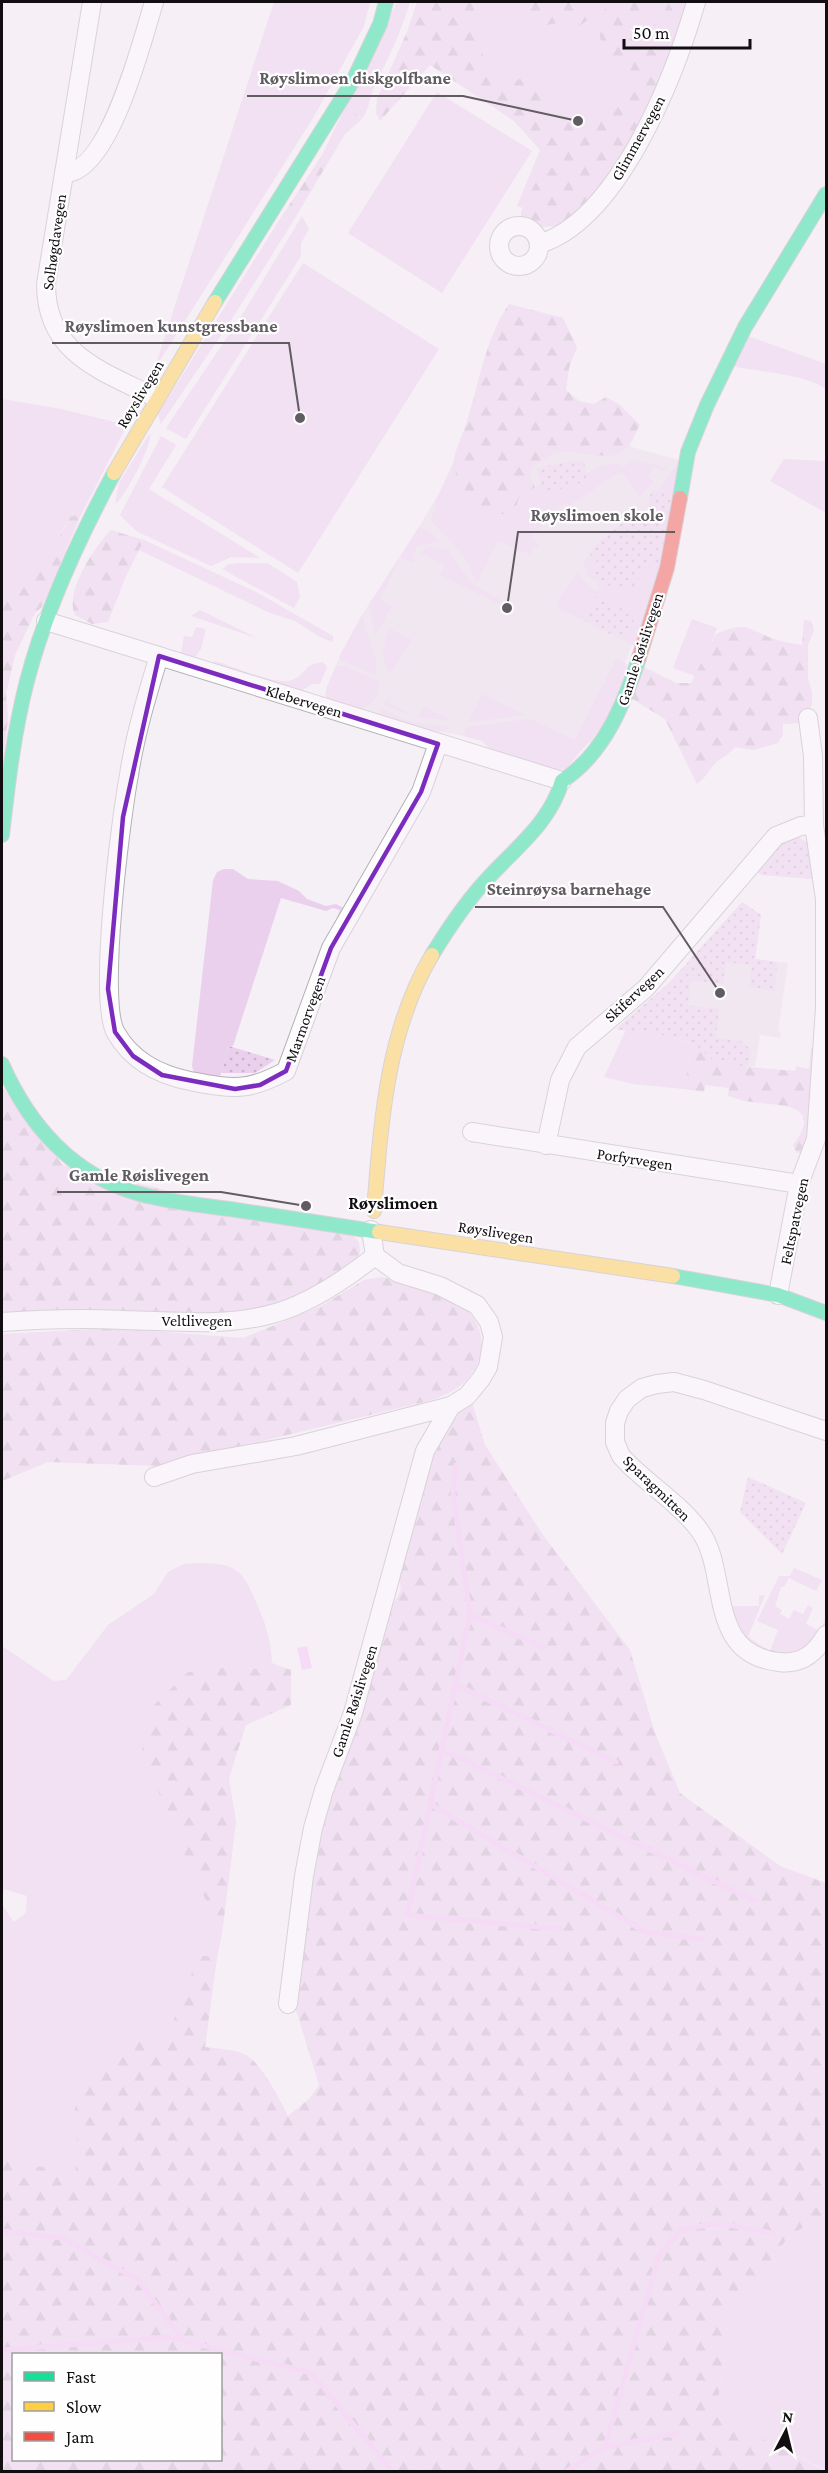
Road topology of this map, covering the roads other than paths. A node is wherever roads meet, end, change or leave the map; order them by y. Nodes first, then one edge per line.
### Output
1 (92, 2) edge
2 (154, 2) edge
3 (386, 2) edge
4 (696, 2) edge
5 (64, 172) junction
6 (826, 194) edge
7 (539, 244) dead end
8 (156, 398) junction
9 (46, 621) junction
10 (159, 656) junction
11 (808, 718) dead end
12 (438, 744) junction
13 (562, 781) junction
14 (814, 825) junction
15 (2, 835) edge
16 (2, 1064) edge
17 (472, 1132) dead end
18 (546, 1144) junction
19 (799, 1184) junction
20 (374, 1211) dead end
21 (371, 1230) junction
22 (375, 1256) junction
23 (778, 1295) junction
24 (826, 1313) edge
25 (2, 1322) edge
26 (451, 1406) junction
27 (826, 1431) edge
28 (154, 1477) dead end
29 (826, 1635) edge
30 (288, 2004) dead end

1 - 5 street, Solhøgdavegen
2 - 5 street, Solhøgdavegen
3 - 8 street, Røyslivegen
4 - 7 street, Glimmervegen
5 - 8 street, Solhøgdavegen
6 - 13 street, Gamle Røislivegen
8 - 9 street, Røyslivegen
9 - 10 street, Klebervegen
9 - 15 street, Røyslivegen
10 - 12 street, Klebervegen
10 - 12 street, Marmorvegen
11 - 14 street, Feltspatvegen
12 - 13 street, Klebervegen
13 - 20 street, Gamle Røislivegen
14 - 18 street, Skifervegen
14 - 19 street, Feltspatvegen
16 - 21 street, Røyslivegen
17 - 18 street, Porfyrvegen
18 - 19 street, Porfyrvegen
19 - 23 street, Feltspatvegen
21 - 22 street
21 - 23 street, Røyslivegen
22 - 25 street, Veltlivegen
22 - 26 street, Gamle Røislivegen
23 - 24 street, Røyslivegen
26 - 28 street, Gamle Røislivegen
26 - 30 street, Gamle Røislivegen
27 - 29 street, Sparagmitten

